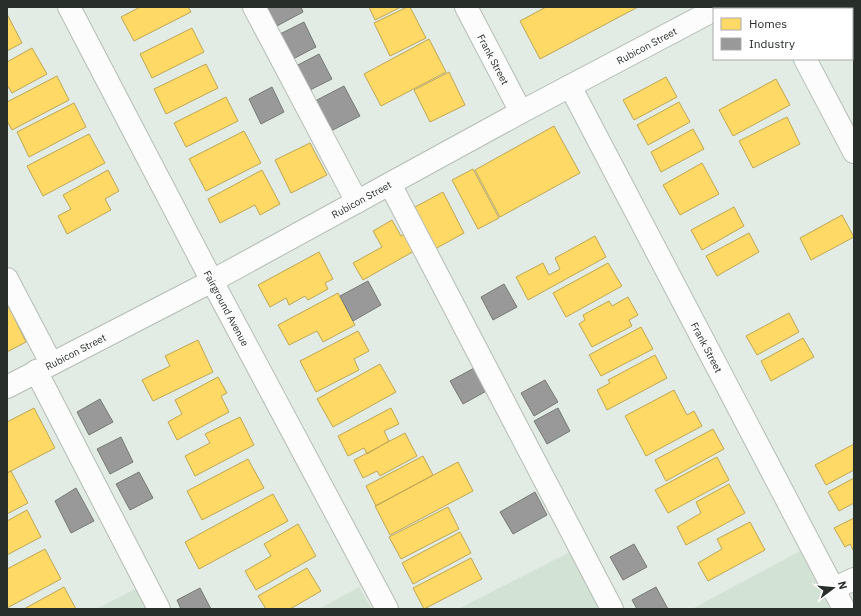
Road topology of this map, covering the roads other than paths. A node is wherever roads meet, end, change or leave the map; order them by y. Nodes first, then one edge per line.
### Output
1 (69, 7) edge
2 (254, 7) edge
3 (466, 7) edge
4 (713, 10) edge
5 (806, 60) edge
6 (570, 86) junction
7 (521, 112) junction
8 (854, 152) edge
9 (390, 184) junction
10 (357, 202) junction
11 (7, 279) edge
12 (212, 281) junction
13 (44, 367) junction
14 (7, 387) edge
15 (854, 579) edge
16 (834, 589) junction
17 (159, 609) edge
18 (387, 609) edge
19 (612, 609) edge
20 (844, 609) edge

1 - 12 street, Fairground Avenue
2 - 10 street
3 - 7 street, Frank Street
4 - 6 street, Rubicon Street
5 - 8 street
6 - 7 street, Rubicon Street
6 - 16 street, Frank Street
7 - 9 street, Rubicon Street
9 - 10 street, Rubicon Street
9 - 19 street
10 - 12 street, Rubicon Street
11 - 13 street
12 - 13 street, Rubicon Street
12 - 18 street, Fairground Avenue
13 - 14 street, Rubicon Street
13 - 17 street
15 - 16 street
16 - 20 street, Frank Street

